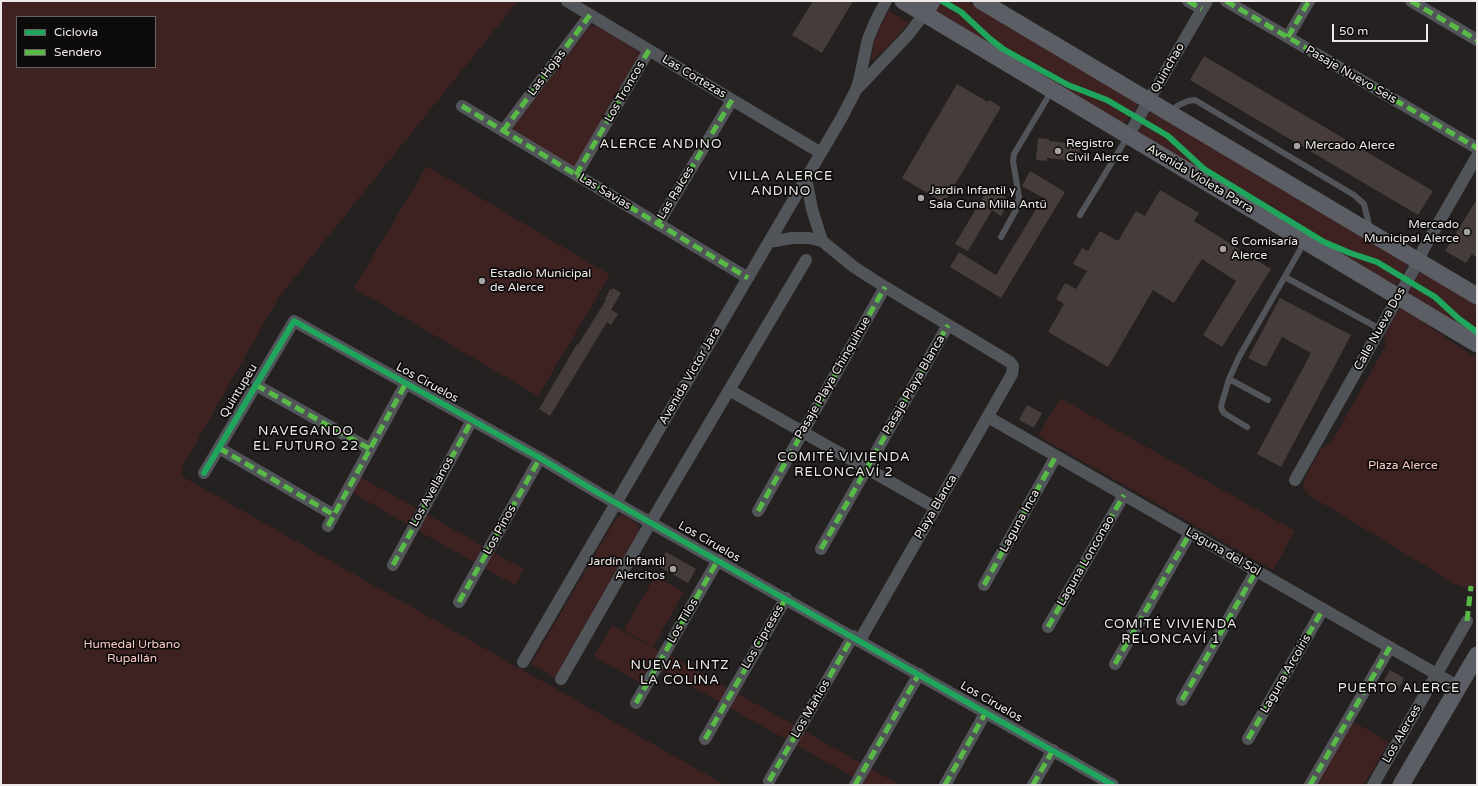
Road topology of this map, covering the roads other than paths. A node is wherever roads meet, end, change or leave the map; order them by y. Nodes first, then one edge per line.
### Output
1 (567, 1) edge
2 (886, 1) edge
3 (902, 1) edge
4 (981, 1) edge
5 (1188, 1) edge
6 (1226, 1) edge
7 (1309, 1) edge
8 (1411, 1) edge
9 (1205, 5) edge
10 (928, 7) edge
11 (590, 15) junction
12 (1288, 37) junction
13 (1477, 40) edge
14 (649, 50) junction
15 (858, 86) junction
16 (1052, 90) junction
17 (732, 100) junction
18 (1149, 101) junction
19 (462, 106) dead end
20 (1168, 112) junction
21 (503, 131) junction
22 (1128, 136) junction
23 (1477, 148) edge
24 (821, 153) junction
25 (1477, 156) edge
26 (576, 175) junction
27 (806, 178) junction
28 (1080, 215) dead end
29 (658, 224) junction
30 (1372, 234) junction
31 (1001, 237) dead end
32 (822, 241) junction
33 (769, 242) junction
34 (1304, 242) junction
35 (806, 260) dead end
36 (1418, 262) junction
37 (1285, 277) junction
38 (748, 278) junction
39 (885, 287) junction
40 (1477, 296) edge
41 (1398, 297) junction
42 (294, 321) joint
43 (948, 325) junction
44 (1380, 330) junction
45 (1477, 344) edge
46 (1229, 379) junction
47 (406, 383) junction
48 (256, 385) junction
49 (729, 390) junction
50 (1268, 400) dead end
51 (988, 416) junction
52 (472, 420) junction
53 (1247, 427) dead end
54 (803, 432) junction
55 (219, 448) junction
56 (370, 449) junction
57 (1056, 456) junction
58 (540, 458) junction
59 (867, 468) junction
60 (204, 473) dead end
61 (1295, 480) dead end
62 (1124, 495) junction
63 (616, 503) junction
64 (936, 508) junction
65 (758, 511) dead end
66 (334, 515) junction
67 (651, 522) junction
68 (328, 526) dead end
69 (1190, 533) junction
70 (821, 549) dead end
71 (718, 560) junction
72 (393, 565) dead end
73 (1256, 571) junction
74 (984, 585) dead end
75 (786, 598) junction
76 (459, 602) dead end
77 (1323, 609) junction
78 (1467, 621) dead end
79 (1048, 627) dead end
80 (856, 638) junction
81 (1390, 648) junction
82 (1477, 655) edge
83 (523, 662) dead end
84 (1115, 664) dead end
85 (919, 674) junction
86 (1436, 674) junction
87 (561, 679) dead end
88 (1459, 687) junction
89 (1182, 700) dead end
90 (636, 703) dead end
91 (986, 712) junction
92 (705, 739) dead end
93 (1248, 739) dead end
94 (1053, 750) junction
95 (770, 781) dead end
96 (855, 785) edge
97 (945, 785) edge
98 (1033, 785) edge
99 (1113, 785) edge
100 (1310, 785) edge
101 (1373, 785) edge
102 (1401, 785) edge

1 - 11 street, Las Cortezas
2 - 15 street, Avenida Víctor Jara
3 - 10 main road, Avenida Violeta Parra
4 - 18 main road
5 - 9 street
6 - 12 street, Pasaje Nuevo Seis
7 - 12 street
8 - 13 street
9 - 18 street, Quinchao
10 - 15 street, Avenida Víctor Jara
10 - 16 main road, Avenida Violeta Parra
11 - 14 street, Las Cortezas
11 - 21 street, Las Hojas
12 - 23 street, Pasaje Nuevo Seis
14 - 17 street, Las Cortezas
14 - 26 street, Los Troncos
15 - 24 street, Avenida Víctor Jara
16 - 22 main road, Avenida Violeta Parra
16 - 31 lane
17 - 24 street, Las Cortezas
17 - 29 street, Las Raíces
18 - 20 main road
18 - 22 street, Quinchao
19 - 21 street, Las Savias
20 - 30 main road
20 - 30 lane
21 - 26 street, Las Savias
22 - 28 lane
22 - 34 main road, Avenida Violeta Parra
24 - 27 street, Avenida Víctor Jara
25 - 36 street, Calle Nueva Dos
26 - 29 street, Las Savias
27 - 32 street
27 - 33 street, Avenida Víctor Jara
29 - 38 street, Las Savias
30 - 36 main road
32 - 33 street
32 - 39 street
33 - 38 street, Avenida Víctor Jara
34 - 37 lane
34 - 41 main road, Avenida Violeta Parra
35 - 49 street
36 - 40 main road
36 - 41 street, Calle Nueva Dos
37 - 44 lane
37 - 46 lane
38 - 63 street, Avenida Víctor Jara
39 - 43 street
39 - 54 street, Pasaje Playa Chinquihue
41 - 44 street, Calle Nueva Dos
41 - 45 main road, Avenida Violeta Parra
42 - 47 street, Los Ciruelos
42 - 48 street, Quintupeu
43 - 51 street, Playa Blanca
43 - 59 street, Pasaje Playa Blanca
44 - 61 street, Calle Nueva Dos
46 - 50 lane
46 - 53 lane
47 - 52 street, Los Ciruelos
47 - 56 street
48 - 55 street, Quintupeu
48 - 56 street
49 - 54 street
49 - 67 street
51 - 57 street, Laguna del Sol
51 - 64 street, Playa Blanca
52 - 58 street, Los Ciruelos
52 - 72 street, Los Avellanos
54 - 59 street
54 - 65 street, Pasaje Playa Chinquihue
55 - 60 street, Quintupeu
55 - 66 street
56 - 66 street
57 - 62 street, Laguna del Sol
57 - 74 street, Laguna Inca
58 - 63 street, Los Ciruelos
58 - 76 street, Los Pinos
59 - 64 street
59 - 70 street, Pasaje Playa Blanca
62 - 69 street, Laguna del Sol
62 - 79 street, Laguna Lonconao
63 - 67 street, Los Ciruelos
63 - 83 street, Avenida Víctor Jara
64 - 80 street, Playa Blanca
66 - 68 street
67 - 71 street, Los Ciruelos
67 - 87 street
69 - 73 street, Laguna del Sol
69 - 84 street
71 - 75 street, Los Ciruelos
71 - 90 street, Los Tilos
73 - 77 street, Laguna del Sol
73 - 89 street
75 - 80 street, Los Ciruelos
75 - 92 street, Los Cipreses
77 - 81 street, Laguna del Sol
77 - 93 street, Laguna Arcoíris
78 - 86 street, Los Alerces
80 - 85 street, Los Ciruelos
80 - 95 street, Los Mañíos
81 - 86 street, Laguna del Sol
81 - 100 street
82 - 88 main road
85 - 91 street, Los Ciruelos
85 - 96 street
86 - 88 street, Laguna del Sol
86 - 101 street, Los Alerces
88 - 102 main road
91 - 94 street, Los Ciruelos
91 - 97 street
94 - 98 street
94 - 99 street, Los Ciruelos

